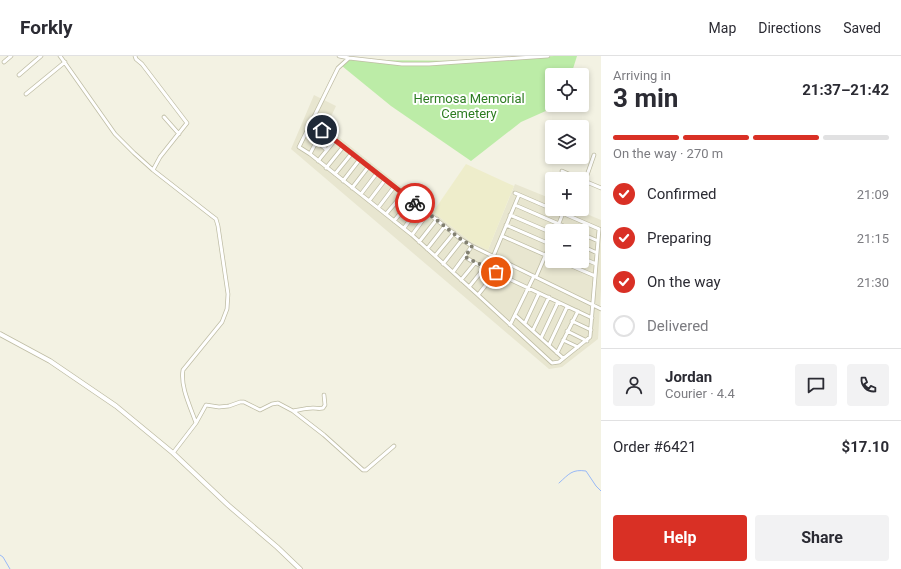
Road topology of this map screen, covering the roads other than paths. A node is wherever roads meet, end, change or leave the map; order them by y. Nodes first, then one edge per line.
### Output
1 (11, 56) edge
2 (41, 56) edge
3 (60, 56) edge
4 (135, 56) edge
5 (339, 56) edge
6 (548, 56) edge
7 (533, 57) edge
8 (349, 58) junction
9 (488, 58) edge
10 (4, 62) dead end
11 (65, 62) junction
12 (19, 75) dead end
13 (26, 94) dead end
14 (164, 117) dead end
15 (328, 119) dead end
16 (311, 123) junction
17 (322, 130) junction
18 (179, 134) junction
19 (335, 140) junction
20 (316, 141) junction
21 (343, 147) junction
22 (327, 150) junction
23 (352, 153) junction
24 (310, 154) junction
25 (594, 155) dead end
26 (360, 159) junction
27 (318, 161) junction
28 (368, 166) junction
29 (326, 168) junction
30 (153, 170) junction
31 (586, 172) edge
32 (377, 173) junction
33 (335, 174) junction
34 (385, 180) junction
35 (343, 181) junction
36 (589, 183) edge
37 (394, 187) junction
38 (352, 188) junction
39 (601, 188) edge
40 (515, 193) dead end
41 (360, 194) junction
42 (403, 194) junction
43 (519, 195) junction
44 (411, 200) junction
45 (368, 201) junction
46 (515, 205) junction
47 (420, 206) junction
48 (545, 206) edge
49 (378, 208) junction
50 (428, 213) junction
51 (386, 214) junction
52 (510, 215) junction
53 (562, 216) edge
54 (570, 216) edge
55 (437, 219) junction
56 (394, 221) junction
57 (559, 224) joint
58 (506, 225) junction
59 (445, 226) junction
60 (404, 228) junction
61 (600, 229) edge
62 (545, 230) edge
63 (454, 233) junction
64 (412, 235) junction
65 (502, 236) junction
66 (589, 237) edge
67 (462, 240) junction
68 (545, 240) edge
69 (598, 241) junction
70 (419, 242) junction
71 (472, 246) junction
72 (427, 249) junction
73 (589, 249) edge
74 (597, 253) junction
75 (545, 255) edge
76 (435, 256) junction
77 (465, 257) junction
78 (493, 257) junction
79 (545, 257) edge
80 (589, 261) edge
81 (475, 263) junction
82 (443, 264) junction
83 (596, 264) junction
84 (485, 267) junction
85 (576, 268) edge
86 (453, 272) junction
87 (496, 272) junction
88 (595, 276) junction
89 (535, 277) junction
90 (461, 280) junction
91 (470, 287) junction
92 (528, 288) junction
93 (539, 293) junction
94 (478, 295) junction
95 (549, 297) junction
96 (558, 302) junction
97 (593, 306) junction
98 (567, 307) junction
99 (601, 308) edge
100 (578, 311) junction
101 (515, 315) junction
102 (592, 318) junction
103 (572, 321) junction
104 (525, 323) junction
105 (510, 325) junction
106 (533, 330) junction
107 (591, 330) junction
108 (567, 331) junction
109 (0, 334) edge
110 (541, 338) junction
111 (563, 340) junction
112 (587, 341) junction
113 (549, 345) junction
114 (578, 347) junction
115 (557, 352) junction
116 (563, 358) junction
117 (324, 395) dead end
118 (293, 411) junction
119 (196, 423) junction
120 (394, 446) dead end
121 (173, 453) junction
122 (300, 569) edge

1 - 10 street
2 - 12 street
3 - 11 street
4 - 18 street
5 - 8 street
6 - 7 street
7 - 9 street
8 - 9 street
8 - 16 street
11 - 13 street
11 - 30 street
14 - 18 street
15 - 17 street
16 - 17 street
16 - 24 street
17 - 19 street
17 - 20 street
18 - 30 street
19 - 21 street
19 - 22 street
20 - 22 street
20 - 24 street
21 - 23 street
21 - 29 street
22 - 27 street
23 - 26 street
23 - 33 street
24 - 27 street
25 - 31 street
26 - 28 street
26 - 35 street
27 - 29 street
28 - 32 street
28 - 38 street
29 - 33 street
30 - 119 street
32 - 34 street
32 - 41 street
33 - 35 street
34 - 37 street
34 - 45 street
35 - 38 street
36 - 39 street
37 - 42 street
37 - 49 street
38 - 41 street
40 - 43 street
41 - 45 street
42 - 44 street
42 - 51 street
43 - 46 street
43 - 48 street
44 - 47 street
44 - 56 street
45 - 49 street
46 - 52 street
46 - 57 street
47 - 50 street
47 - 60 street
49 - 51 street
50 - 55 street
50 - 64 street
51 - 56 street
52 - 58 street
52 - 62 street
53 - 57 street
54 - 61 street
55 - 59 street
55 - 70 street
56 - 60 street
58 - 65 street
58 - 68 street
59 - 63 street
59 - 72 street
60 - 64 street
61 - 69 street
63 - 67 street
63 - 76 street
64 - 70 street
65 - 75 street
65 - 78 street
66 - 69 street
67 - 71 street
67 - 82 street
69 - 74 street
70 - 72 street
71 - 77 street
71 - 78 street
72 - 76 street
73 - 74 street
74 - 83 street
76 - 82 street
77 - 81 street
77 - 86 street
78 - 89 street
79 - 89 street
80 - 83 street
81 - 84 street
81 - 90 street
82 - 86 street
83 - 88 street
84 - 87 street
84 - 91 street
85 - 88 street
86 - 90 street
87 - 92 street
87 - 94 street
88 - 97 street
89 - 92 street
89 - 97 street
90 - 91 street
91 - 94 street
92 - 93 street
92 - 101 street
93 - 95 street
93 - 104 street
94 - 105 street
95 - 96 street
95 - 106 street
96 - 98 street
96 - 110 street
97 - 99 street
97 - 102 street
98 - 100 street
98 - 113 street
100 - 102 street
100 - 103 street
101 - 104 street
101 - 105 street
102 - 107 street
103 - 107 street
103 - 108 street
104 - 106 street
105 - 116 street
106 - 110 street
107 - 112 street
108 - 111 street
108 - 112 street
109 - 121 street
110 - 113 street
111 - 114 street
111 - 115 street
112 - 114 street
113 - 115 street
114 - 116 street
115 - 116 street
117 - 118 street
118 - 119 street
118 - 120 street
119 - 121 street
121 - 122 street

